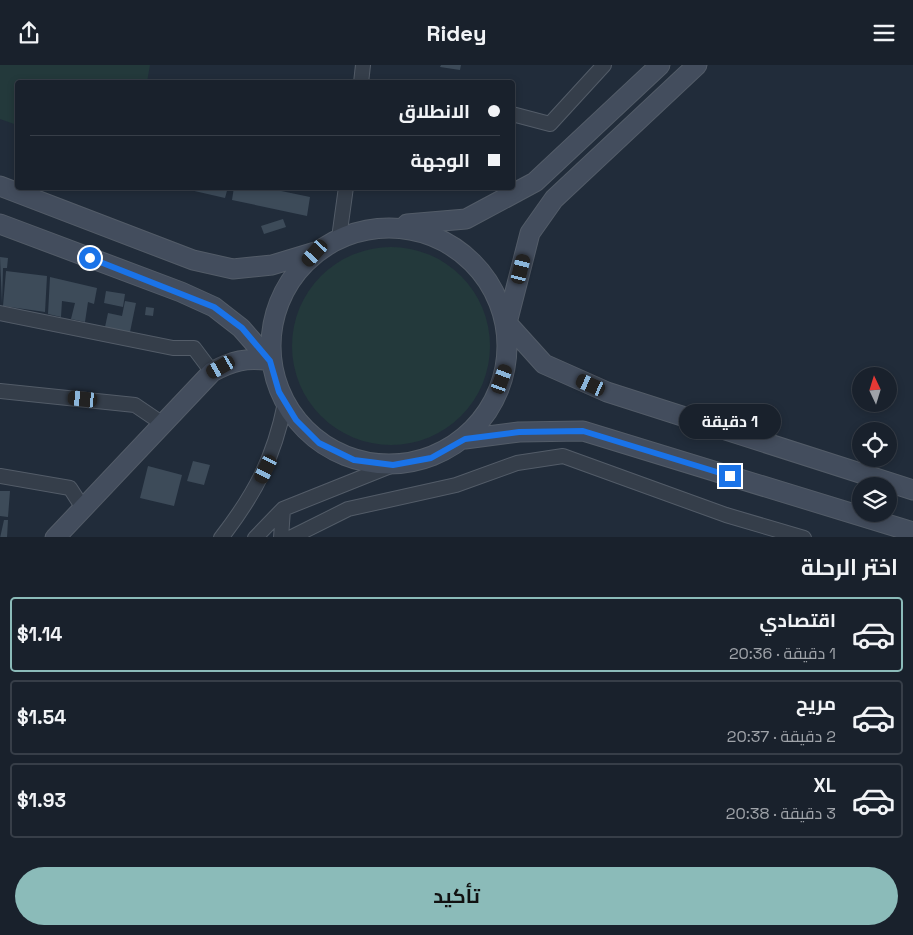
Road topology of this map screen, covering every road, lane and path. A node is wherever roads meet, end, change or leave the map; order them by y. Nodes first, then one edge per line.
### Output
1 (363, 65) edge
2 (604, 65) edge
3 (660, 65) edge
4 (698, 65) edge
5 (360, 80) edge
6 (515, 115) edge
7 (0, 186) edge
8 (346, 190) edge
9 (0, 223) edge
10 (373, 228) junction
11 (338, 238) junction
12 (315, 253) junction
13 (0, 313) edge
14 (507, 323) junction
15 (270, 361) junction
16 (212, 373) junction
17 (0, 391) edge
18 (285, 403) junction
19 (162, 424) junction
20 (465, 439) junction
21 (393, 465) junction
22 (0, 476) edge
23 (913, 490) edge
24 (83, 508) junction
25 (283, 509) junction
26 (913, 532) edge
27 (55, 537) edge
28 (221, 537) edge
29 (255, 537) edge
30 (281, 537) edge
31 (290, 537) edge
32 (804, 537) edge

1 - 5 street
2 - 6 street
3 - 10 main road
4 - 14 main road
7 - 12 main road
8 - 11 street
9 - 15 main road
10 - 11 main road
10 - 14 main road
11 - 12 main road
12 - 15 main road
13 - 16 street
14 - 20 main road
14 - 23 main road
15 - 16 main road
15 - 18 main road
16 - 19 main road
17 - 19 street
18 - 21 main road
18 - 28 street
19 - 24 main road
20 - 21 main road
20 - 26 main road
21 - 25 street
22 - 24 street
24 - 27 main road
25 - 29 street
25 - 30 street
31 - 32 street

